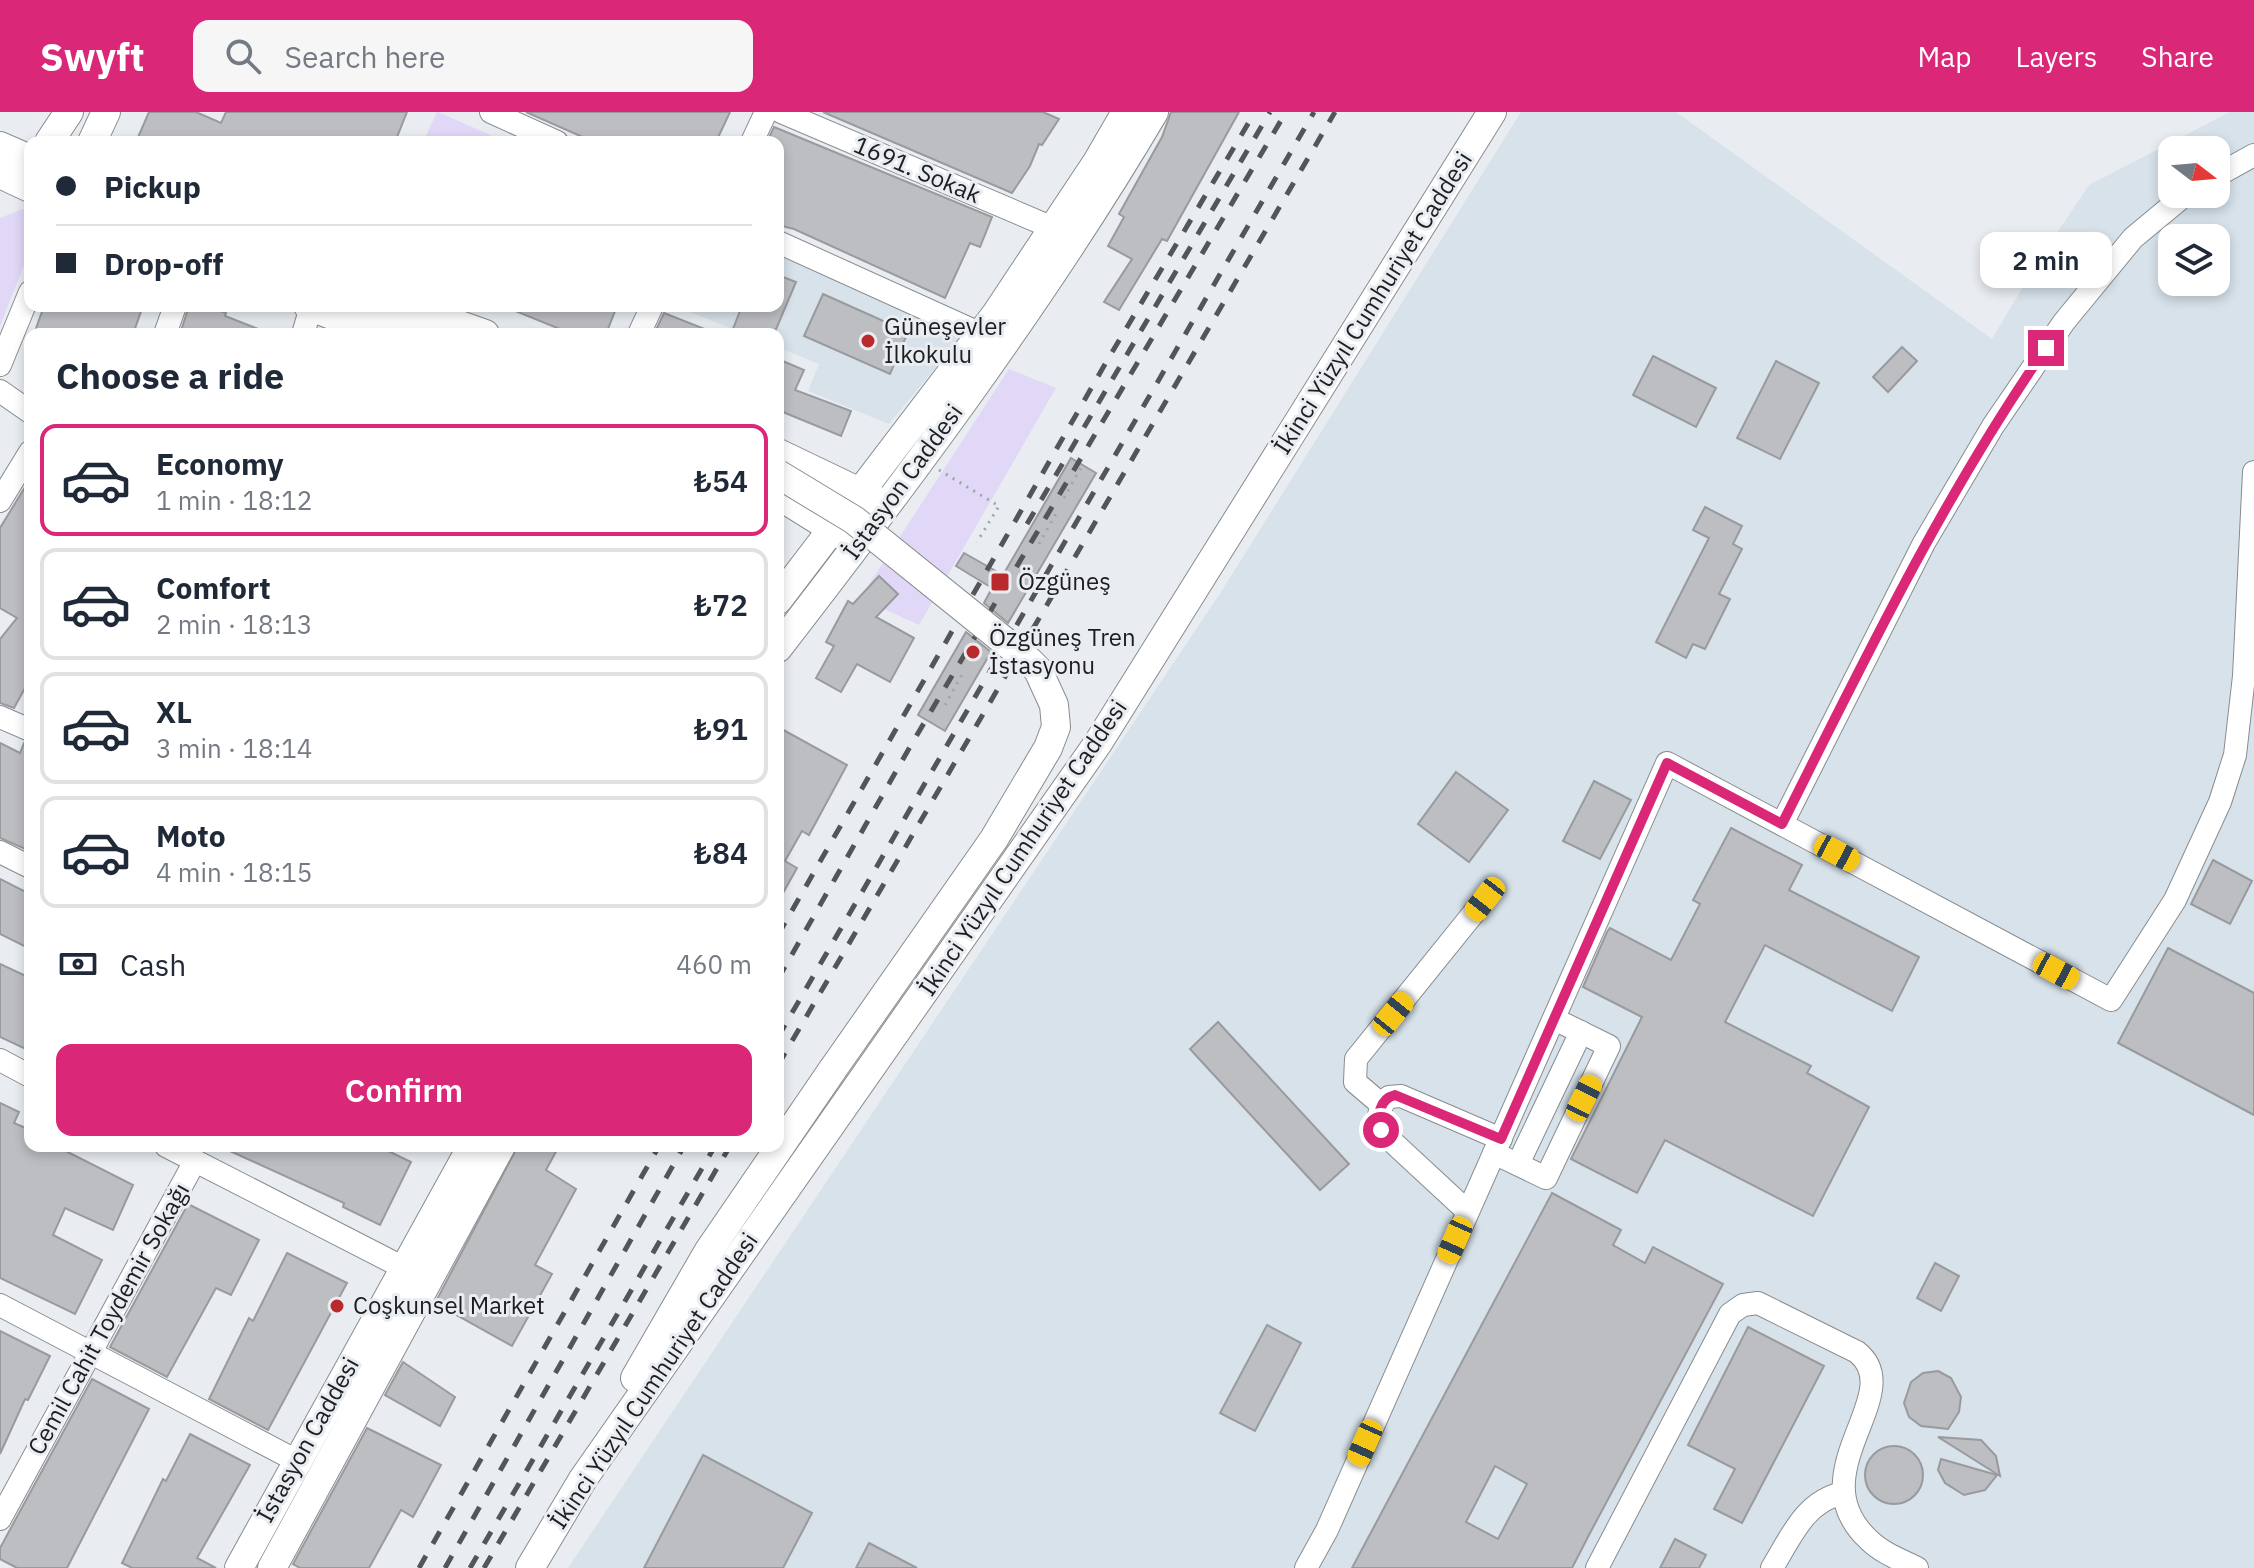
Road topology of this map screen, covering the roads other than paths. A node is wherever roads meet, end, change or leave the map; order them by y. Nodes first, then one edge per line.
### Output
1 (69, 112) edge
2 (106, 112) edge
3 (491, 112) edge
4 (766, 112) edge
5 (781, 112) edge
6 (1154, 112) edge
7 (1492, 112) edge
8 (1118, 114) edge
9 (53, 136) edge
10 (95, 136) edge
11 (544, 136) edge
12 (755, 136) edge
13 (0, 146) edge
14 (2254, 155) edge
15 (2230, 168) edge
16 (17, 176) edge
17 (2169, 208) edge
18 (1053, 228) junction
19 (784, 245) edge
20 (24, 307) edge
21 (388, 312) edge
22 (423, 312) edge
23 (307, 316) edge
24 (356, 328) edge
25 (426, 328) edge
26 (468, 328) edge
27 (981, 334) junction
28 (0, 365) edge
29 (0, 391) edge
30 (24, 408) edge
31 (784, 456) edge
32 (24, 462) edge
33 (2254, 472) edge
34 (784, 478) edge
35 (860, 489) junction
36 (784, 499) edge
37 (0, 501) edge
38 (887, 508) junction
39 (832, 527) junction
40 (858, 546) junction
41 (784, 592) edge
42 (784, 640) edge
43 (0, 717) edge
44 (24, 727) edge
45 (1782, 824) junction
46 (0, 852) edge
47 (24, 864) edge
48 (1485, 899) dead end
49 (1554, 1019) junction
50 (1581, 1032) junction
51 (0, 1060) edge
52 (24, 1073) edge
53 (1382, 1105) junction
54 (784, 1142) edge
55 (1498, 1146) junction
56 (178, 1152) edge
57 (469, 1152) edge
58 (498, 1152) edge
59 (777, 1152) edge
60 (195, 1161) junction
61 (1518, 1164) junction
62 (1467, 1211) junction
63 (404, 1268) junction
64 (0, 1305) edge
65 (92, 1351) junction
66 (297, 1461) junction
67 (583, 1479) junction
68 (1843, 1493) junction
69 (0, 1519) edge
70 (239, 1568) edge
71 (272, 1568) edge
72 (530, 1568) edge
73 (1306, 1568) edge
74 (1597, 1568) edge
75 (1772, 1568) edge
76 (1917, 1568) edge

1 - 9 main road
2 - 10 main road
3 - 11 street
4 - 12 street
5 - 18 street, 1691. Sokak
6 - 38 main road, İstasyon Caddesi
7 - 67 main road, İkinci Yüzyıl Cumhuriyet Caddesi
8 - 18 main road, İstasyon Caddesi
13 - 16 main road
14 - 15 street
17 - 45 street
18 - 27 main road, İstasyon Caddesi
19 - 27 street
20 - 28 street
21 - 25 main road
22 - 26 main road
23 - 24 main road
27 - 35 main road, İstasyon Caddesi
29 - 30 street
31 - 35 main road
32 - 37 street
33 - 45 street
34 - 54 main road, bridge
35 - 38 main road
35 - 39 main road, İstasyon Caddesi
36 - 39 main road
38 - 40 main road, İstasyon Caddesi
39 - 40 main road
39 - 41 main road, İstasyon Caddesi
40 - 42 main road, İstasyon Caddesi
43 - 44 street
45 - 49 street
46 - 47 street
48 - 53 street
49 - 50 street
49 - 55 street
50 - 61 street
50 - 61 street
51 - 52 street
53 - 55 street
53 - 62 street
55 - 61 street
55 - 62 street
56 - 60 street
57 - 63 main road, İstasyon Caddesi
58 - 71 main road, İstasyon Caddesi
59 - 67 main road, bridge
60 - 63 street
60 - 65 street, Cemil Cahit Toydemir Sokağı
62 - 73 street
63 - 66 main road, İstasyon Caddesi
64 - 65 street
65 - 66 street
65 - 69 street, Cemil Cahit Toydemir Sokağı
66 - 70 main road, İstasyon Caddesi
67 - 72 main road, İkinci Yüzyıl Cumhuriyet Caddesi
68 - 74 street
68 - 75 street
68 - 76 street

